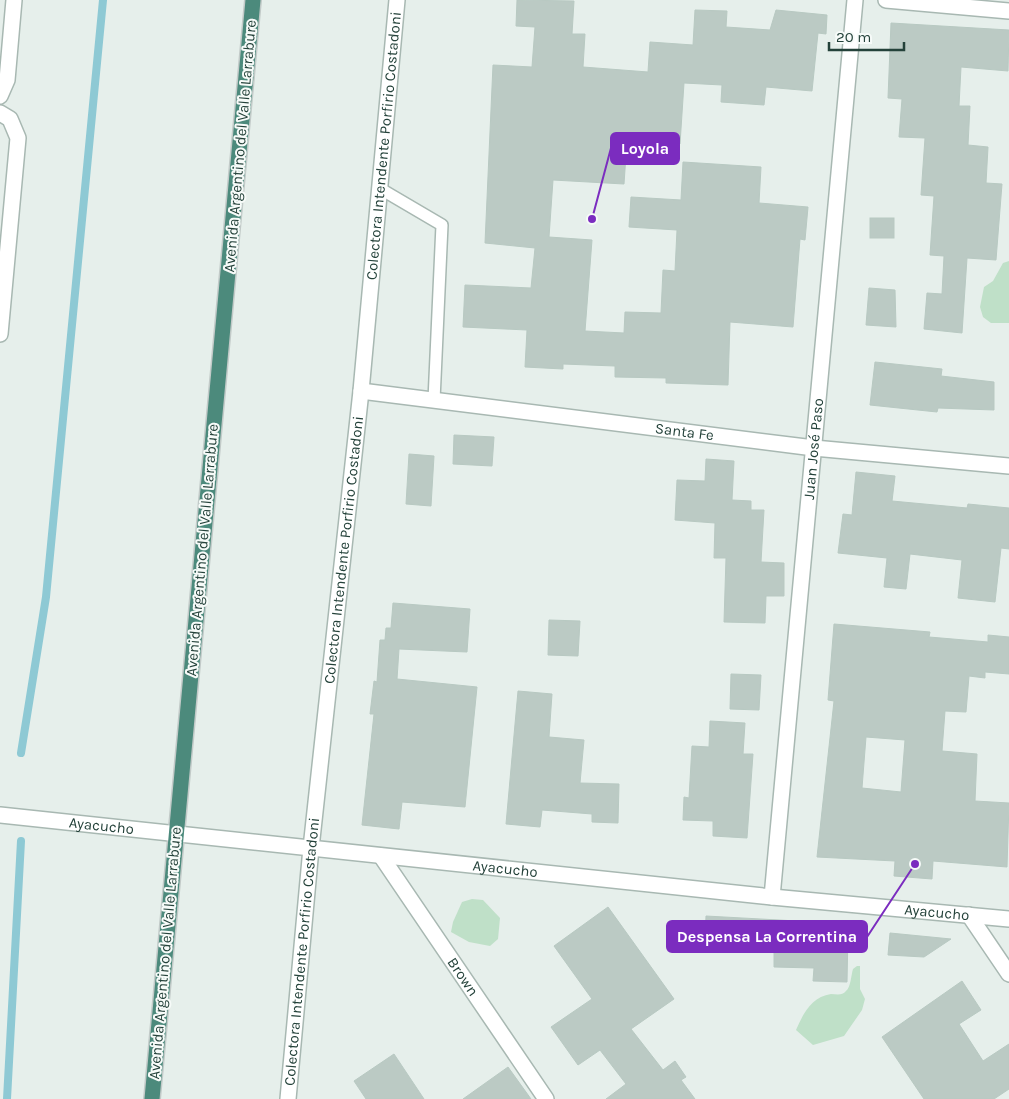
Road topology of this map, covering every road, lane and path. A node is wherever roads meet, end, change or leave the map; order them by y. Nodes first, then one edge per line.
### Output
1 (14, 0) edge
2 (253, 0) edge
3 (397, 0) edge
4 (855, 0) edge
5 (886, 0) edge
6 (1009, 11) edge
7 (0, 96) edge
8 (0, 113) edge
9 (379, 188) junction
10 (0, 334) edge
11 (361, 391) junction
12 (434, 400) junction
13 (814, 448) junction
14 (1009, 466) edge
15 (0, 815) edge
16 (176, 833) junction
17 (311, 848) junction
18 (381, 856) junction
19 (772, 897) junction
20 (969, 916) junction
21 (1009, 919) edge
22 (1009, 974) edge
23 (152, 1099) edge
24 (288, 1099) edge
25 (546, 1099) edge

1 - 7 street
2 - 16 highway, Avenida Argentino del Valle Larrabure
3 - 9 street, Colectora Intendente Porfirio Costadoni
4 - 13 street, Juan José Paso
5 - 6 street
8 - 10 street
9 - 11 street, Colectora Intendente Porfirio Costadoni
9 - 12 lane
11 - 12 street, Santa Fe
11 - 17 street, Colectora Intendente Porfirio Costadoni
12 - 13 street, Santa Fe
13 - 14 street, Santa Fe
13 - 19 street, Juan José Paso
15 - 16 street, Ayacucho
16 - 17 street, Ayacucho
16 - 23 highway, Avenida Argentino del Valle Larrabure
17 - 18 street, Ayacucho
17 - 24 street, Colectora Intendente Porfirio Costadoni
18 - 19 street, Ayacucho
18 - 25 street, Brown
19 - 20 street, Ayacucho
20 - 21 street, Ayacucho
20 - 22 street

